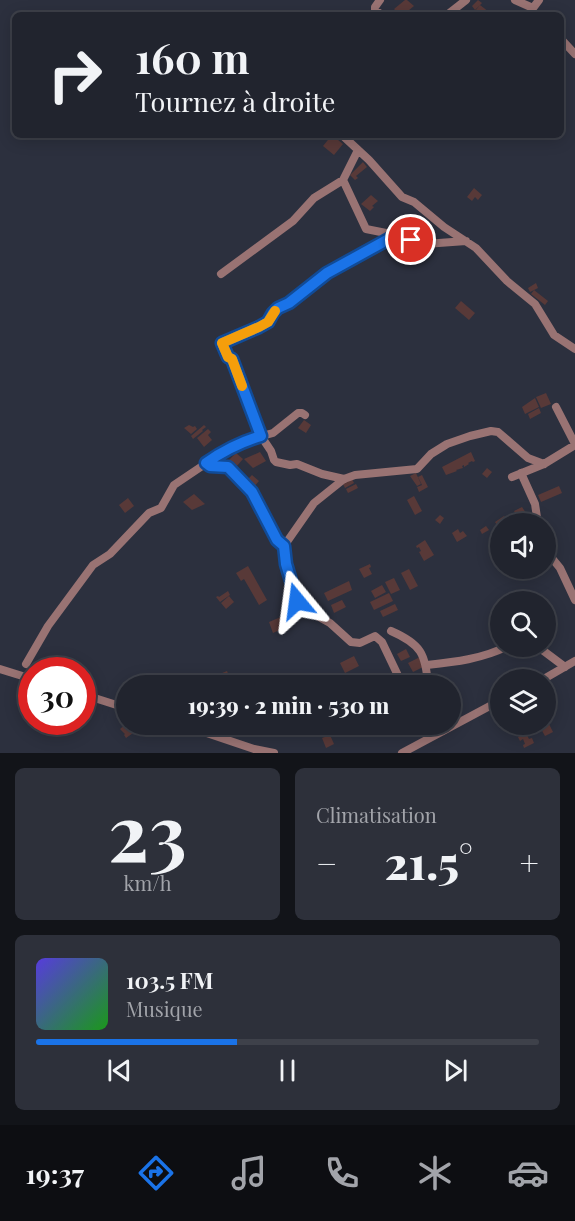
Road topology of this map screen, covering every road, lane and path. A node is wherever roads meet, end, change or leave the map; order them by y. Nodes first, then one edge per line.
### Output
1 (380, 0) edge
2 (466, 0) edge
3 (515, 0) edge
4 (523, 0) edge
5 (539, 0) edge
6 (533, 8) junction
7 (378, 12) edge
8 (451, 12) edge
9 (536, 12) edge
10 (564, 42) edge
11 (575, 54) edge
12 (345, 138) edge
13 (358, 150) junction
14 (343, 180) junction
15 (396, 235) junction
16 (466, 242) junction
17 (221, 274) dead end
18 (575, 349) edge
19 (556, 407) dead end
20 (305, 415) dead end
21 (261, 436) junction
22 (575, 444) edge
23 (206, 463) junction
24 (544, 465) junction
25 (521, 473) junction
26 (512, 477) dead end
27 (344, 479) junction
28 (536, 513) edge
29 (284, 546) junction
30 (556, 563) edge
31 (575, 600) edge
32 (391, 631) dead end
33 (490, 655) edge
34 (30, 657) edge
35 (552, 657) edge
36 (575, 661) edge
37 (427, 665) junction
38 (565, 667) junction
39 (0, 669) edge
40 (556, 672) edge
41 (18, 675) edge
42 (398, 675) edge
43 (427, 675) edge
44 (96, 698) edge
45 (116, 705) edge
46 (490, 705) edge
47 (461, 720) edge
48 (213, 735) edge
49 (433, 735) edge
50 (274, 753) edge
51 (402, 753) edge

1 - 7 street
2 - 8 street
3 - 6 street
4 - 6 street
5 - 6 street
6 - 9 street
10 - 11 street
12 - 13 street
13 - 14 street
13 - 16 street
14 - 15 street
14 - 17 street
15 - 16 street
15 - 21 street
16 - 18 street
19 - 22 street
20 - 21 street
21 - 23 street
21 - 27 street
22 - 24 street
23 - 29 street
23 - 34 street
24 - 25 street
24 - 27 street
25 - 26 street
25 - 28 street
27 - 29 street
29 - 42 street
30 - 31 street
32 - 37 street
33 - 37 street
35 - 38 street
36 - 38 street
37 - 43 street
38 - 40 street
39 - 41 street
44 - 45 street
46 - 47 street
48 - 50 street
49 - 51 street

